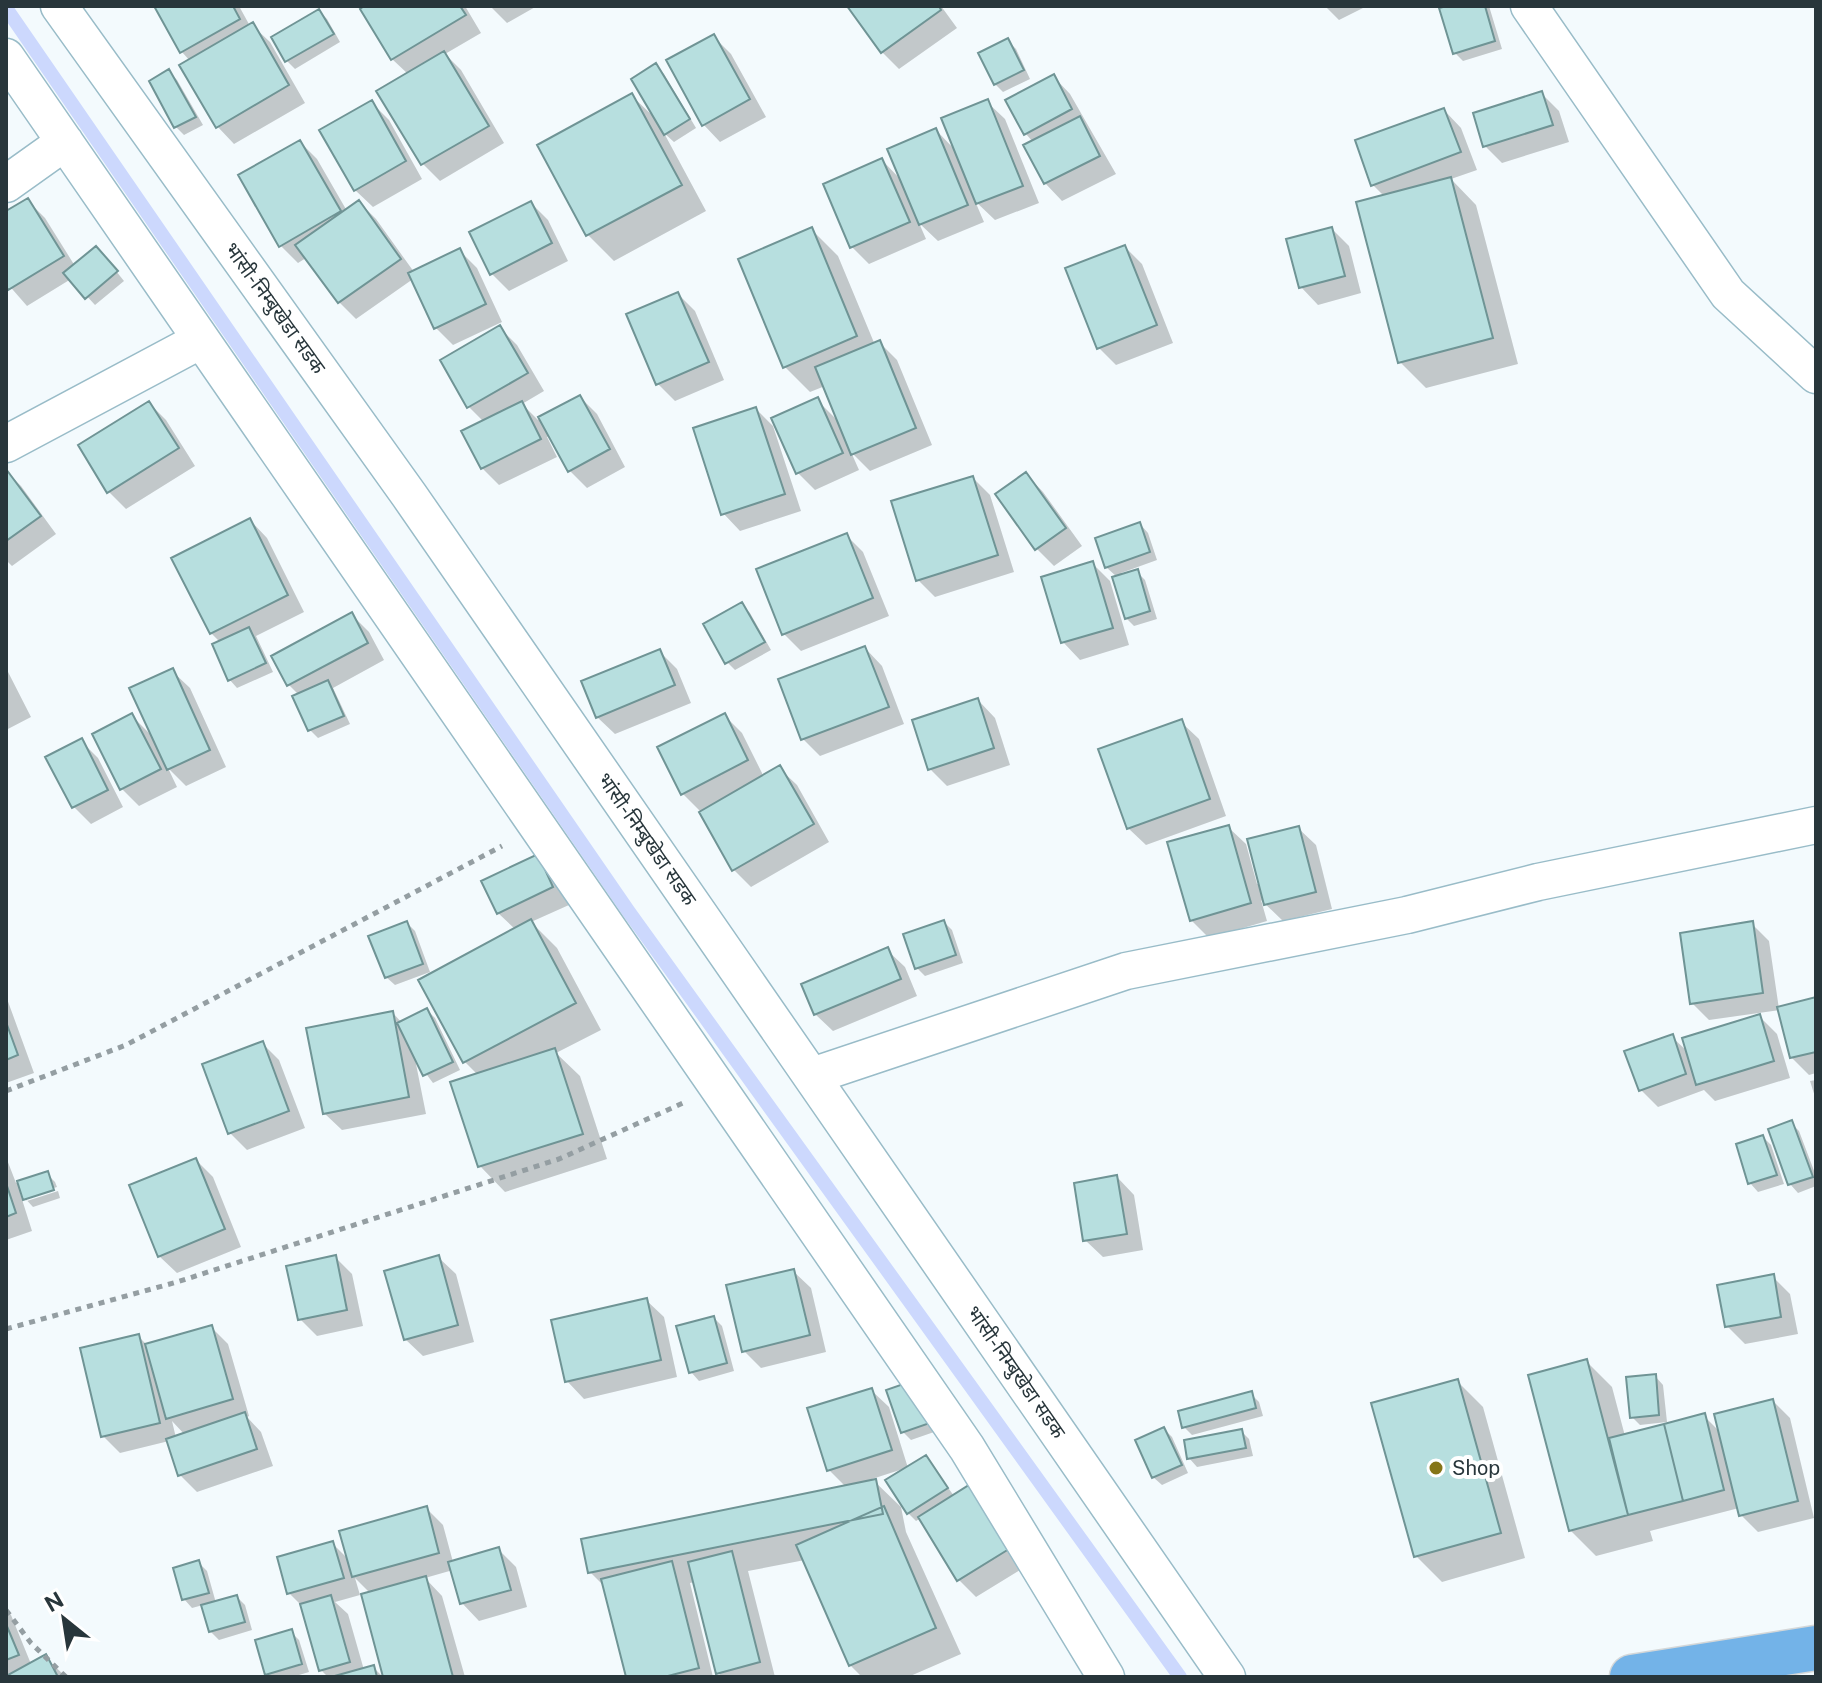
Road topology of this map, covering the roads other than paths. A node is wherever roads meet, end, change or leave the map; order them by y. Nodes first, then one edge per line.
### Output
1 (59, 6) edge
2 (1529, 6) edge
3 (6, 57) edge
4 (65, 142) junction
5 (6, 184) edge
6 (201, 340) junction
7 (1816, 375) edge
8 (6, 444) edge
9 (1816, 825) edge
10 (812, 1076) junction
11 (1816, 1648) edge
12 (1106, 1677) edge
13 (1227, 1677) edge
14 (1632, 1677) edge

1 - 10 street, भांसी-निम्बुखेडा सडक
2 - 7 street
3 - 4 street
4 - 5 street
4 - 6 street
6 - 8 street
6 - 12 street
9 - 10 street
10 - 13 street, भांसी-निम्बुखेडा सडक
11 - 14 highway

